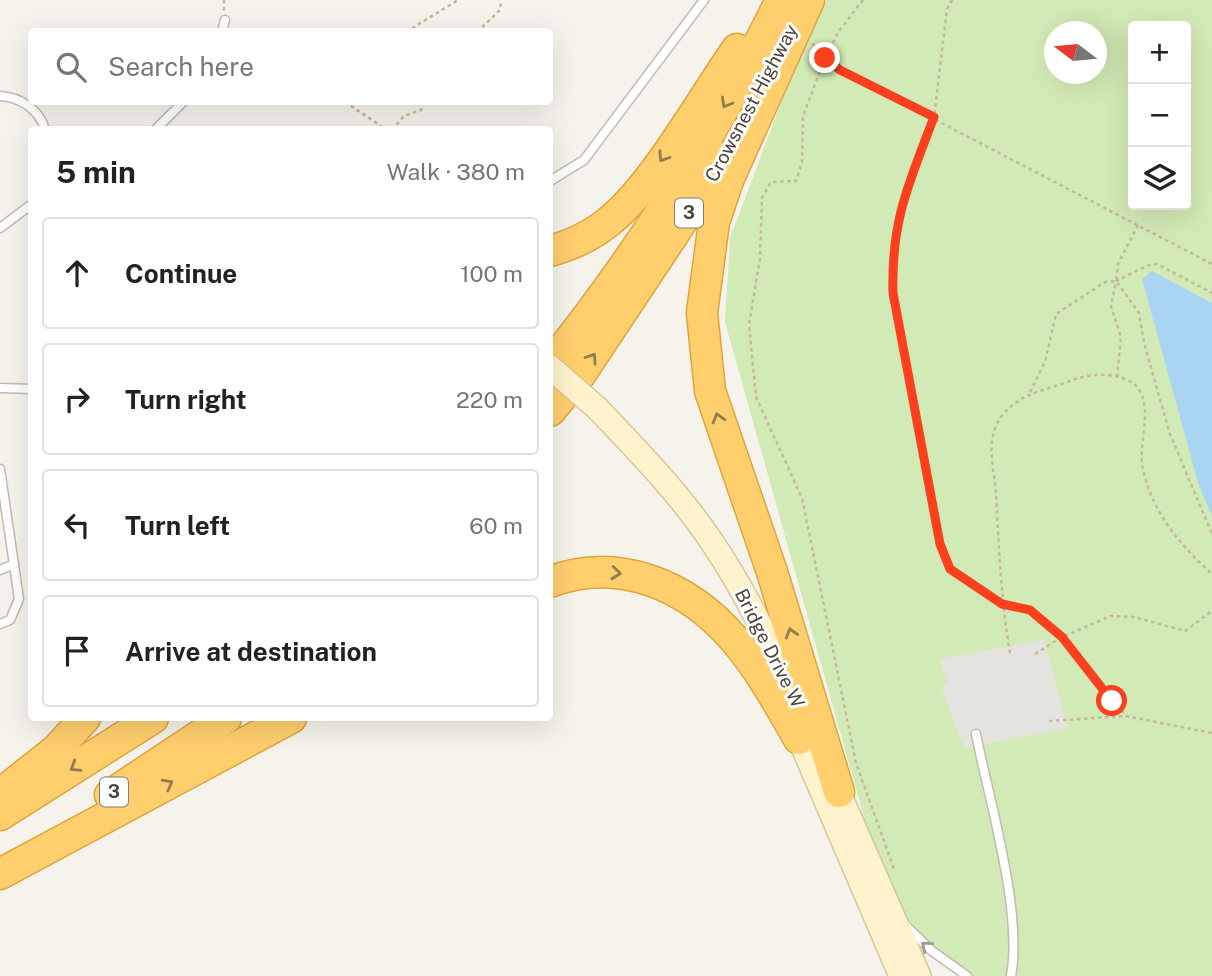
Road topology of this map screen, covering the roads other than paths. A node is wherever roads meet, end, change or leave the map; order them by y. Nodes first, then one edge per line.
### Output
1 (704, 0) edge
2 (771, 0) edge
3 (781, 0) edge
4 (807, 0) edge
5 (225, 20) dead end
6 (223, 28) edge
7 (0, 96) edge
8 (180, 105) edge
9 (42, 126) edge
10 (159, 126) edge
11 (553, 179) edge
12 (672, 192) junction
13 (28, 207) edge
14 (0, 228) edge
15 (553, 250) edge
16 (553, 342) edge
17 (553, 362) edge
18 (553, 369) edge
19 (553, 386) edge
20 (0, 388) edge
21 (28, 389) edge
22 (553, 407) edge
23 (593, 414) junction
24 (0, 469) edge
25 (3, 511) edge
26 (14, 564) junction
27 (0, 570) edge
28 (553, 581) edge
29 (0, 624) edge
30 (82, 721) edge
31 (148, 721) edge
32 (221, 721) edge
33 (285, 721) edge
34 (976, 734) dead end
35 (799, 739) junction
36 (839, 792) junction
37 (0, 793) edge
38 (0, 815) edge
39 (0, 864) edge
40 (0, 874) edge
41 (890, 910) junction
42 (901, 976) edge
43 (919, 976) edge
44 (967, 976) edge
45 (1011, 976) edge

1 - 11 lane
2 -> 15 highway
3 -> 12 highway, Crowsnest Highway / 3
22 -> 4 highway, Crowsnest Highway / 3
36 -> 4 highway
5 - 6 lane
7 - 9 lane
8 - 10 lane
12 - 16 highway
12 - 17 highway, Crowsnest Highway / 3
13 - 14 lane
18 - 23 street, Bridge Drive W, bridge
19 - 23 street, Bridge Drive W
20 - 21 lane
23 - 35 street, Bridge Drive W
23 - 36 street, Bridge Drive W
24 - 25 lane
25 - 26 lane
26 - 27 lane
26 - 29 lane
28 -> 35 highway
30 - 37 highway
31 -> 38 highway, 3
32 - 39 highway, 3
40 -> 33 highway
34 - 45 lane
35 - 42 street, Bridge Drive W
36 - 41 street, Bridge Drive W
41 - 43 street, Bridge Drive W
44 -> 41 lane

